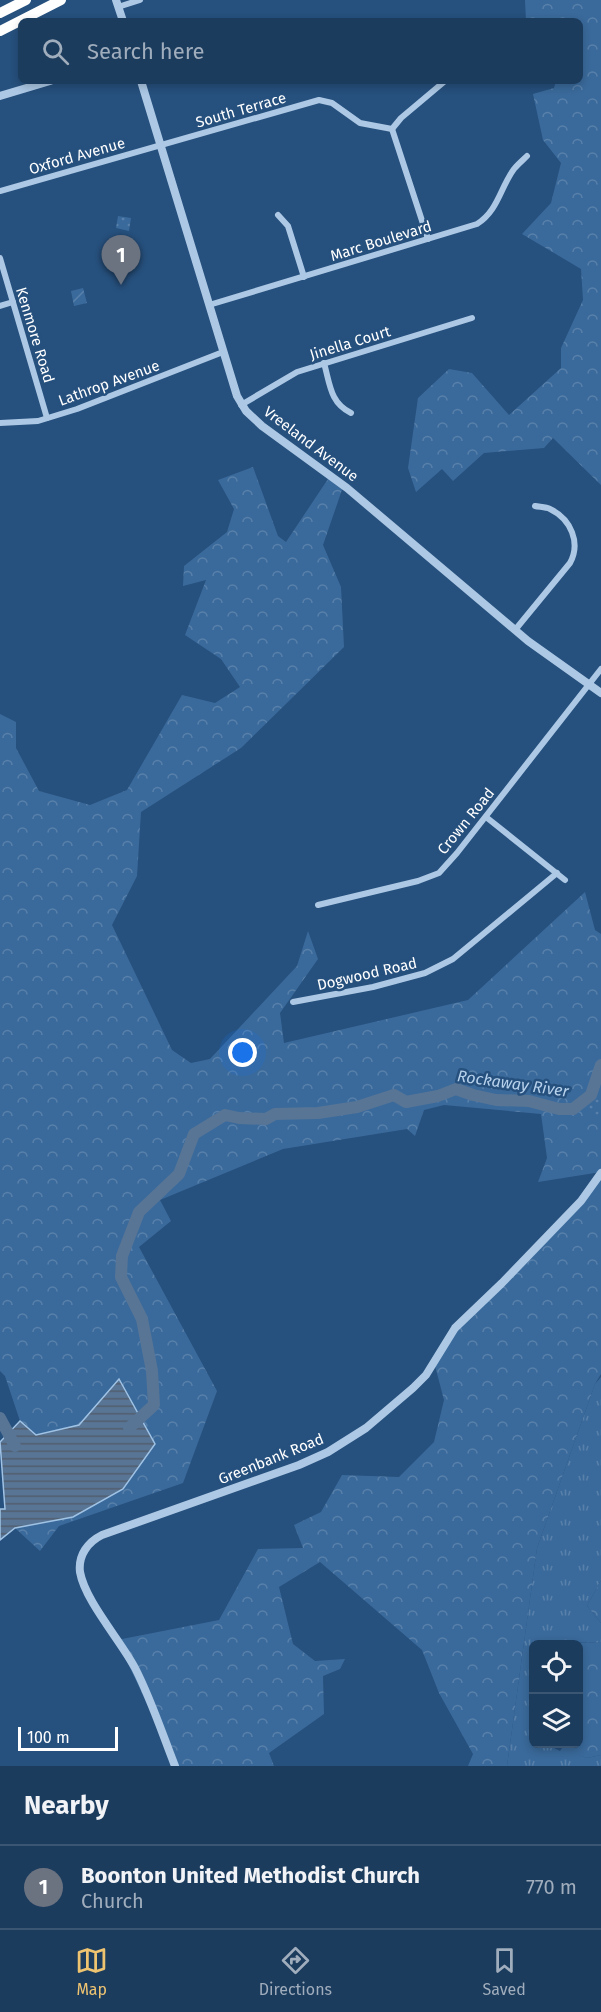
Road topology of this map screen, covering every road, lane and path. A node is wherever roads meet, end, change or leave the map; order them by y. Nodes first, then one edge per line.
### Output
1 (26, 0) edge
2 (61, 0) edge
3 (140, 0) edge
4 (117, 3) edge
5 (0, 13) edge
6 (26, 18) edge
7 (122, 18) edge
8 (18, 22) edge
9 (0, 31) edge
10 (41, 84) edge
11 (142, 84) edge
12 (441, 84) edge
13 (0, 96) edge
14 (392, 129) junction
15 (160, 144) junction
16 (528, 156) dead end
17 (0, 191) edge
18 (278, 215) dead end
19 (428, 239) junction
20 (0, 258) edge
21 (304, 277) junction
22 (13, 302) junction
23 (209, 305) junction
24 (0, 306) edge
25 (472, 318) dead end
26 (223, 352) junction
27 (324, 363) junction
28 (241, 405) junction
29 (351, 413) dead end
30 (47, 418) junction
31 (0, 423) edge
32 (535, 506) dead end
33 (515, 630) junction
34 (601, 669) edge
35 (589, 685) junction
36 (601, 693) edge
37 (486, 817) junction
38 (557, 873) junction
39 (566, 880) dead end
40 (318, 905) dead end
41 (293, 1002) dead end
42 (601, 1173) edge
43 (175, 1766) edge

1 - 5 highway
2 - 6 highway
3 - 4 street
4 - 7 street
8 - 9 highway
10 - 13 street
11 - 15 street, Vreeland Avenue
12 - 14 street
14 - 15 street, South Terrace
14 - 19 street
15 - 17 street, Oxford Avenue
15 - 23 street, Vreeland Avenue
16 - 19 street, Marc Boulevard
18 - 21 street
19 - 21 street, Marc Boulevard
20 - 22 street, Kenmore Road
21 - 23 street, Marc Boulevard
22 - 24 street
22 - 30 street, Kenmore Road
23 - 26 street, Vreeland Avenue
25 - 27 street, Jinella Court
26 - 28 street, Vreeland Avenue
26 - 30 street, Lathrop Avenue
27 - 28 street, Jinella Court
27 - 29 street
28 - 33 street, Vreeland Avenue
30 - 31 street, Lathrop Avenue
32 - 33 street
33 - 35 street, Vreeland Avenue
34 - 35 street, Crown Road
35 - 36 street, Vreeland Avenue
35 - 37 street, Crown Road
37 - 38 street
37 - 40 street, Crown Road
38 - 39 street
38 - 41 street, Dogwood Road
42 - 43 street, Greenbank Road

